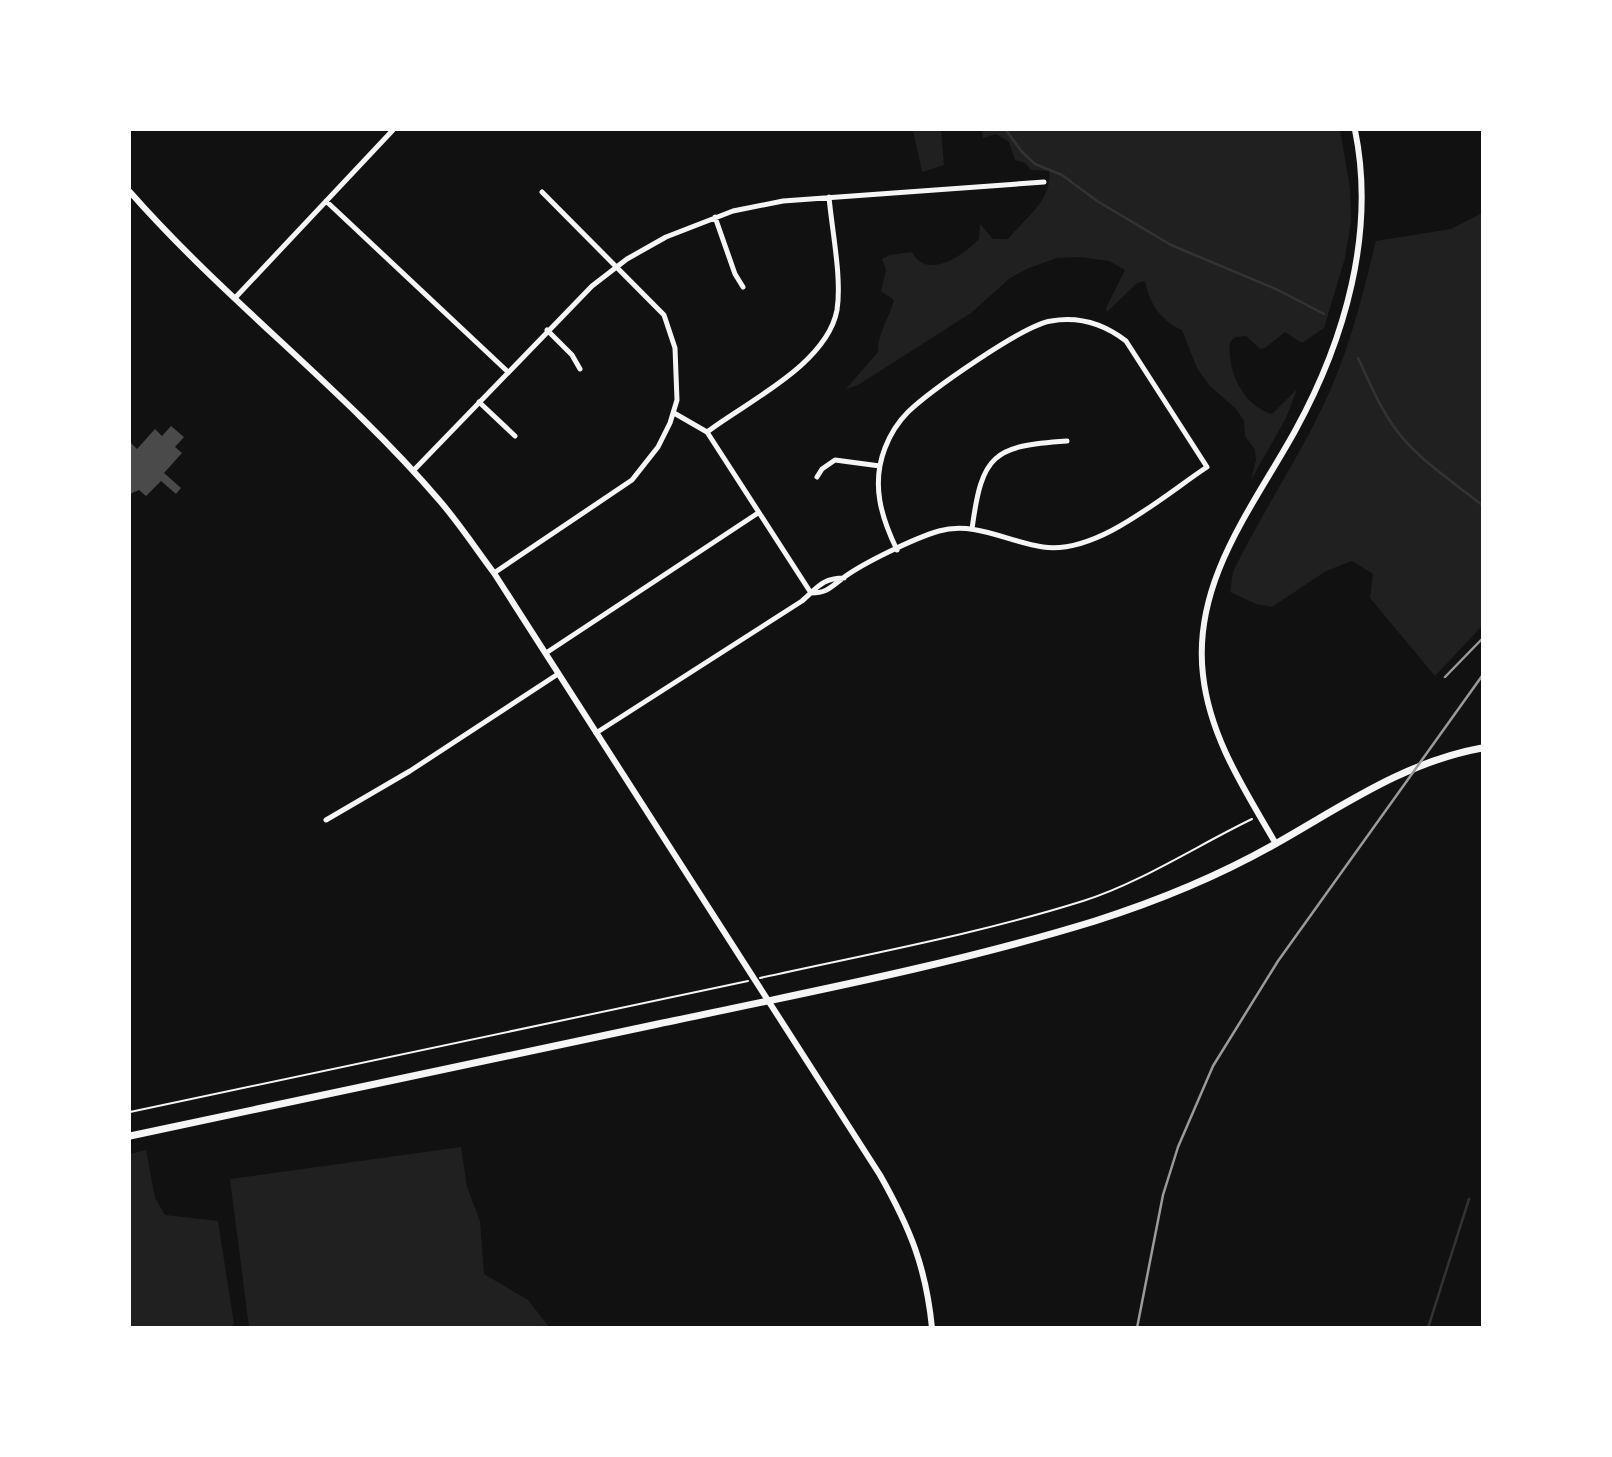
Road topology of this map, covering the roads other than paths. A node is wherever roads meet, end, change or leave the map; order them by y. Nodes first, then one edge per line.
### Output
1 (393, 130) edge
2 (1355, 130) edge
3 (1044, 182) dead end
4 (130, 192) edge
5 (542, 192) dead end
6 (829, 197) junction
7 (326, 201) junction
8 (715, 217) junction
9 (618, 265) junction
10 (743, 287) dead end
11 (235, 299) junction
12 (547, 330) junction
13 (580, 369) dead end
14 (507, 371) junction
15 (479, 402) junction
16 (674, 413) junction
17 (706, 432) junction
18 (515, 436) dead end
19 (1067, 441) dead end
20 (880, 466) junction
21 (413, 471) junction
22 (817, 477) dead end
23 (758, 513) junction
24 (972, 529) junction
25 (897, 550) junction
26 (494, 573) junction
27 (844, 578) junction
28 (811, 593) junction
29 (545, 653) junction
30 (558, 674) junction
31 (596, 733) junction
32 (1482, 748) edge
33 (326, 820) dead end
34 (1276, 844) junction
35 (769, 1001) junction
36 (130, 1136) edge
37 (932, 1328) edge

1 - 7 street
2 - 34 street
3 - 6 street
4 - 11 street
5 - 9 street
6 - 8 street
6 - 17 street
7 - 11 street
7 - 14 street
8 - 9 street
8 - 10 street
9 - 12 street
9 - 16 street
11 - 21 street
12 - 13 street
12 - 14 street
14 - 15 street
15 - 18 street
15 - 21 street
16 - 17 street
16 - 26 street
17 - 23 street
19 - 24 street
20 - 22 street
20 - 24 street
20 - 25 street
21 - 26 street
23 - 28 street
23 - 29 street
24 - 25 street
25 - 27 street
26 - 29 street
27 - 28 street
27 - 28 street
28 - 31 street
29 - 30 street
30 - 31 street
30 - 33 street
31 - 35 street
32 - 34 main road
34 - 35 main road
35 - 36 main road
35 - 37 street

